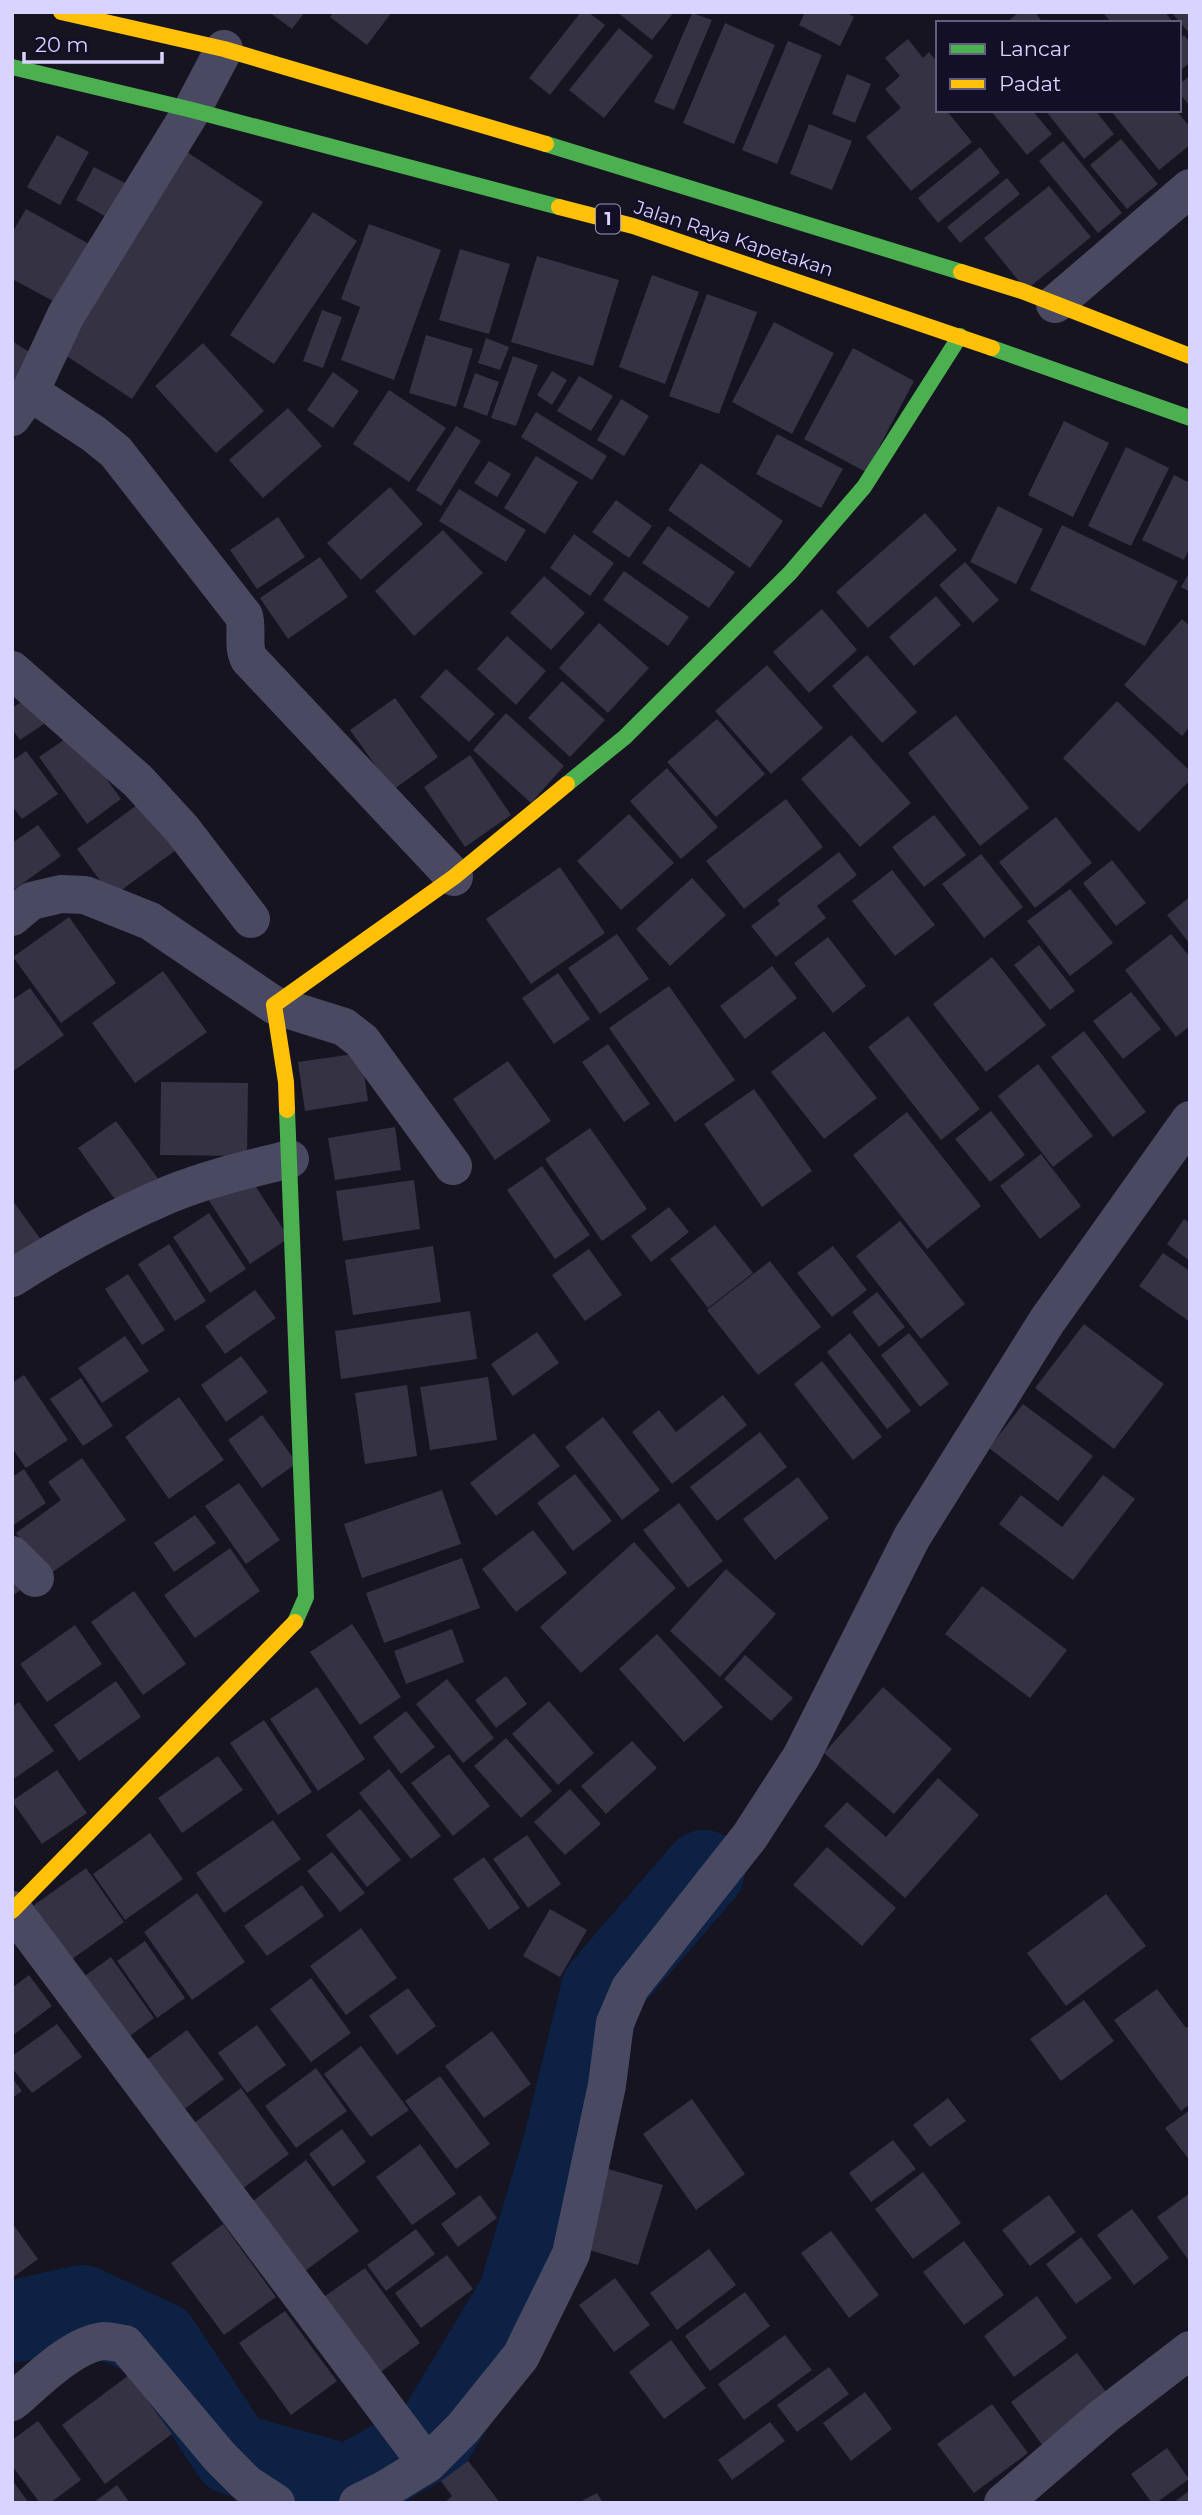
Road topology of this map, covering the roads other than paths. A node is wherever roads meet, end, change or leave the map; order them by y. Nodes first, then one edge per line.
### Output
1 (61, 12) edge
2 (224, 49) junction
3 (12, 67) edge
4 (192, 110) junction
5 (1190, 188) edge
6 (1055, 304) junction
7 (960, 336) junction
8 (1190, 356) edge
9 (21, 404) edge
10 (1190, 418) edge
11 (12, 670) edge
12 (454, 877) junction
13 (12, 917) edge
14 (251, 919) dead end
15 (274, 1005) junction
16 (1190, 1120) edge
17 (290, 1159) junction
18 (453, 1166) dead end
19 (12, 1278) edge
20 (13, 1911) edge
21 (1190, 2350) edge
22 (12, 2402) edge
23 (416, 2449) junction
24 (1022, 2496) edge
25 (276, 2503) edge
26 (358, 2503) edge

1 - 2 main road, Jalan Raya Kapetakan
2 - 4 street
2 - 6 main road, Jalan Raya Kapetakan
3 - 4 main road, Jalan Raya Kapetakan / 1
4 - 7 main road, Jalan Raya Kapetakan / 1
4 - 9 street
5 - 6 street
6 - 8 main road, Jalan Raya Kapetakan
7 - 10 main road, Jalan Raya Kapetakan / 1
7 - 12 main road
9 - 12 street
11 - 14 street
12 - 15 main road
13 - 15 street
15 - 17 main road
15 - 18 street
16 - 23 street
17 - 19 street
17 - 20 main road
20 - 23 street
21 - 24 street
22 - 25 street
23 - 26 street

